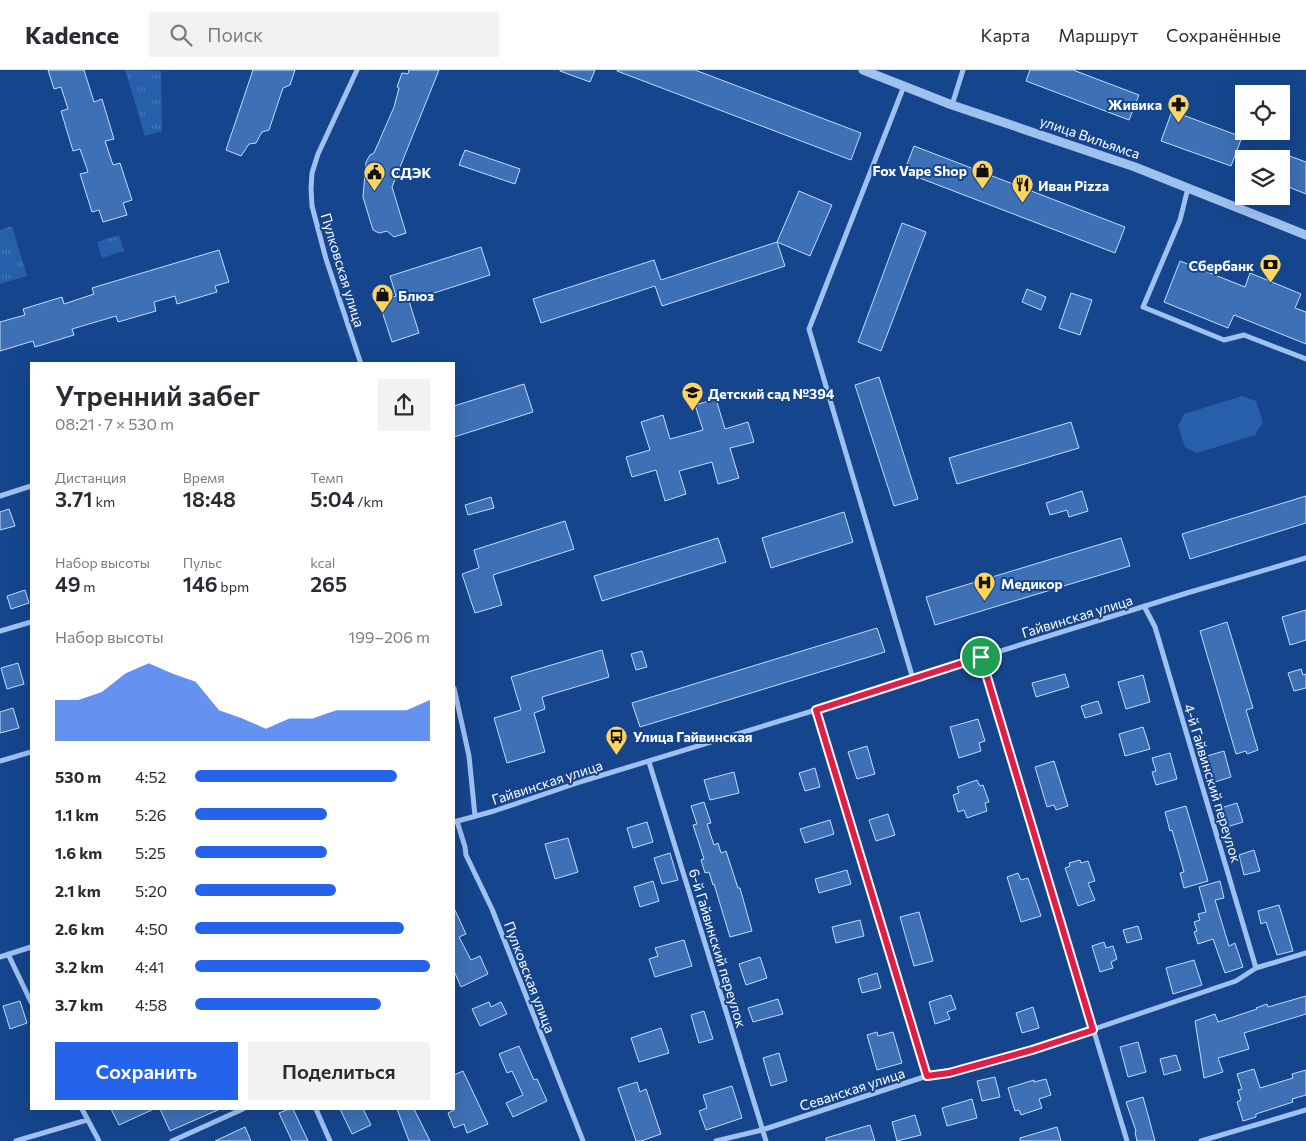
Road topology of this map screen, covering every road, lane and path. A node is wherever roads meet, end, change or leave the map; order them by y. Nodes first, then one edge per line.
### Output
1 (356, 70) edge
2 (863, 70) edge
3 (963, 70) edge
4 (904, 86) junction
5 (952, 105) junction
6 (1188, 188) junction
7 (1306, 236) edge
8 (1306, 359) edge
9 (360, 362) edge
10 (30, 486) edge
11 (0, 496) edge
12 (1306, 558) edge
13 (1144, 606) junction
14 (30, 622) edge
15 (0, 632) edge
16 (981, 657) junction
17 (913, 678) junction
18 (455, 693) edge
19 (816, 710) junction
20 (30, 752) edge
21 (0, 761) edge
22 (649, 762) junction
23 (475, 816) junction
24 (456, 822) edge
25 (30, 947) edge
26 (1306, 953) edge
27 (8, 954) junction
28 (0, 957) edge
29 (1256, 968) junction
30 (30, 1000) edge
31 (1093, 1030) junction
32 (927, 1076) junction
33 (83, 1110) edge
34 (241, 1110) edge
35 (316, 1110) edge
36 (1306, 1110) edge
37 (88, 1120) junction
38 (762, 1130) junction
39 (16, 1141) edge
40 (99, 1141) edge
41 (172, 1141) edge
42 (330, 1141) edge
43 (583, 1141) edge
44 (716, 1141) edge
45 (766, 1141) edge
46 (1127, 1141) edge
47 (1201, 1141) edge

1 - 9 street, Пулковская улица
2 - 4 street, улица Вильямса
3 - 5 street
4 - 5 street, улица Вильямса
4 - 17 street
5 - 6 street, улица Вильямса
6 - 7 street, улица Вильямса
6 - 8 street
10 - 11 street
12 - 13 street, Гайвинская улица
13 - 16 street, Гайвинская улица
13 - 29 street, 4-й Гайвинский переулок
14 - 15 street
16 - 17 street, Гайвинская улица
16 - 31 street
17 - 19 street, Гайвинская улица
18 - 23 street
19 - 22 street, Гайвинская улица
19 - 32 street
20 - 21 street
22 - 23 street, Гайвинская улица
22 - 38 street, 6-й Гайвинский переулок
23 - 24 street, Гайвинская улица
24 - 43 street, Пулковская улица
25 - 27 street
26 - 29 street, Севанская улица
27 - 28 street
27 - 30 street
29 - 31 street, Севанская улица
31 - 32 street, Севанская улица
31 - 46 street
32 - 38 street, Севанская улица
33 - 37 street
34 - 41 street
35 - 42 street
36 - 47 street
37 - 39 street
37 - 40 street
38 - 44 street, Севанская улица
38 - 45 street, 6-й Гайвинский переулок

